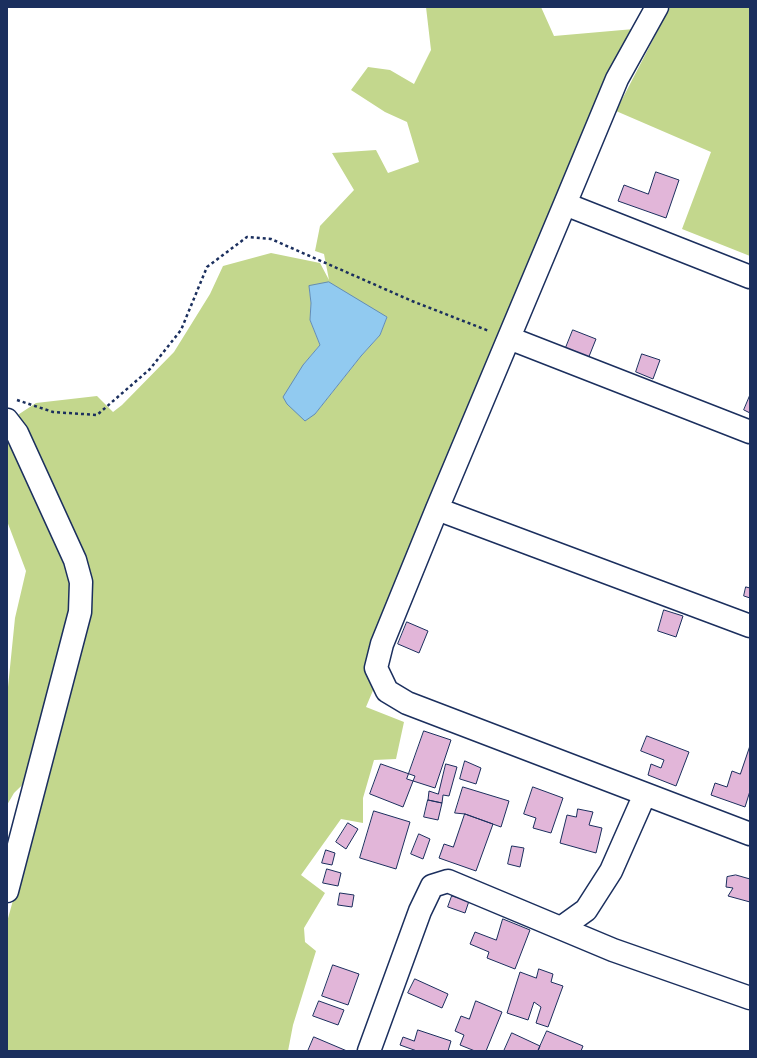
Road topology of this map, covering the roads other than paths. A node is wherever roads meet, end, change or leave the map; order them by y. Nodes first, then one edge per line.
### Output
1 (656, 7) edge
2 (565, 204) junction
3 (750, 277) edge
4 (509, 338) junction
5 (7, 420) edge
6 (750, 432) edge
7 (437, 509) junction
8 (750, 626) edge
9 (645, 794) junction
10 (750, 834) edge
11 (7, 891) edge
12 (561, 928) junction
13 (750, 998) edge
14 (369, 1051) edge

1 - 2 street
2 - 3 street
2 - 4 street
4 - 6 street
4 - 7 street
5 - 11 street
7 - 8 street
7 - 9 street
9 - 10 street
9 - 12 street
12 - 13 street
12 - 14 street

